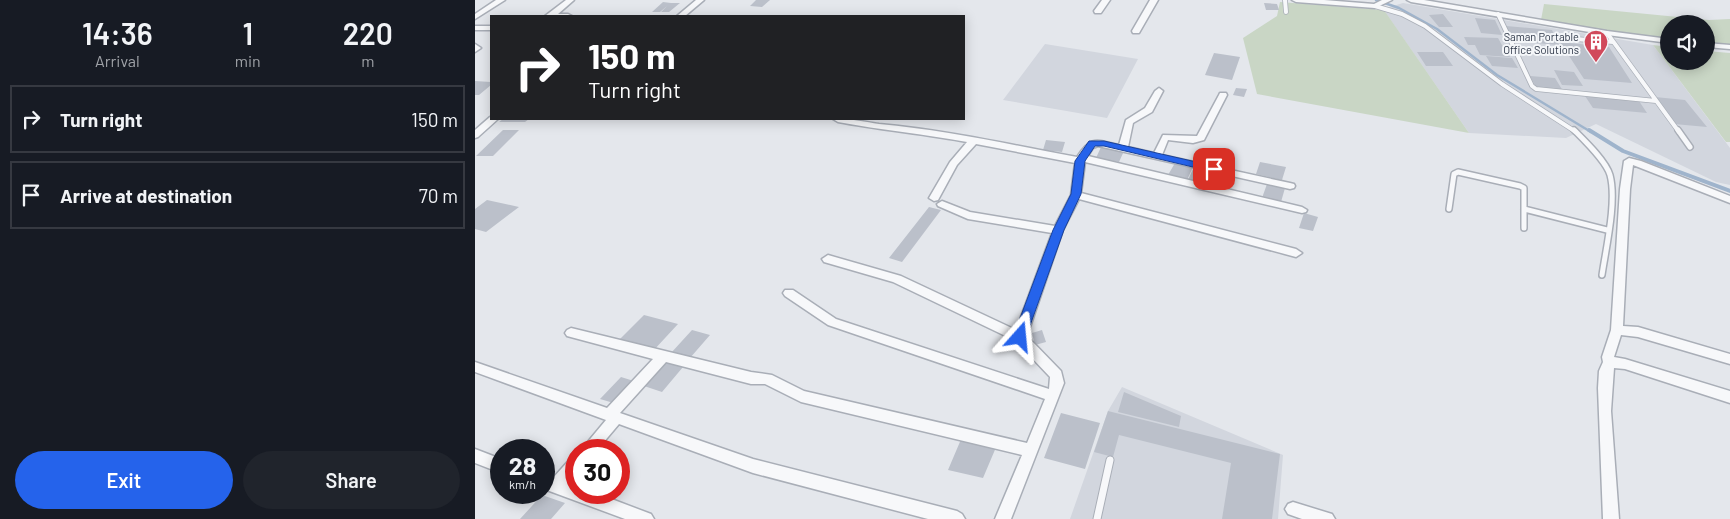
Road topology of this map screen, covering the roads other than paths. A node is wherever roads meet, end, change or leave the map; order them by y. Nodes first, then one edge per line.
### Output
1 (501, 0) edge
2 (570, 0) edge
3 (699, 0) edge
4 (1106, 0) edge
5 (1154, 0) edge
6 (1285, 0) edge
7 (1296, 0) edge
8 (1389, 0) edge
9 (1411, 0) edge
10 (1375, 6) junction
11 (1098, 11) dead end
12 (1286, 12) dead end
13 (1498, 14) junction
14 (551, 15) edge
15 (682, 15) edge
16 (475, 17) edge
17 (475, 28) edge
18 (490, 28) edge
19 (1136, 31) dead end
20 (1607, 33) junction
21 (1563, 38) dead end
22 (1660, 39) edge
23 (1613, 42) junction
24 (475, 46) edge
25 (1715, 46) edge
26 (1730, 47) edge
27 (475, 50) edge
28 (1159, 91) dead end
29 (1223, 95) dead end
30 (1657, 101) junction
31 (492, 120) edge
32 (843, 120) edge
33 (475, 135) edge
34 (973, 142) junction
35 (1690, 147) dead end
36 (1123, 148) junction
37 (1157, 156) junction
38 (1081, 160) junction
39 (1290, 186) dead end
40 (1076, 194) junction
41 (1730, 200) edge
42 (1449, 209) dead end
43 (1524, 209) junction
44 (1302, 210) dead end
45 (1524, 228) dead end
46 (1058, 230) junction
47 (1607, 230) junction
48 (1296, 253) dead end
49 (828, 259) dead end
50 (1602, 275) dead end
51 (789, 293) dead end
52 (1617, 330) junction
53 (571, 333) dead end
54 (1020, 337) junction
55 (663, 356) junction
56 (1730, 359) edge
57 (1609, 362) junction
58 (475, 367) edge
59 (1053, 396) junction
60 (1730, 397) edge
61 (613, 416) junction
62 (596, 439) edge
63 (1031, 452) junction
64 (475, 456) edge
65 (1110, 460) dead end
66 (490, 462) edge
67 (565, 472) edge
68 (555, 480) edge
69 (555, 486) edge
70 (1293, 508) dead end
71 (622, 515) edge
72 (646, 519) edge
73 (957, 519) edge
74 (1003, 519) edge
75 (1097, 519) edge
76 (1327, 519) edge
77 (1611, 519) edge

1 - 16 street
2 - 14 street
3 - 15 street
4 - 11 street
5 - 19 street
6 - 12 lane
7 - 10 street
8 - 10 street
9 - 13 street
10 - 47 lane
13 - 20 street
13 - 30 lane
17 - 18 street
20 - 22 street
20 - 23 lane
21 - 23 lane
23 - 30 lane
24 - 27 street
25 - 26 street
28 - 36 street
29 - 37 street
30 - 35 lane
31 - 33 street
32 - 34 street
34 - 38 street
34 - 46 street
36 - 37 street
36 - 38 street
37 - 39 street
38 - 40 street
38 - 44 street
40 - 46 street
40 - 48 street
41 - 52 street
42 - 43 lane
43 - 45 lane
43 - 47 lane
46 - 54 street
47 - 50 lane
49 - 54 street
51 - 59 street
52 - 56 street
52 - 57 street
53 - 55 street
54 - 59 street
55 - 61 street
55 - 63 street
57 - 60 street
57 - 77 street
58 - 61 street
59 - 63 street
61 - 62 street
61 - 73 street
63 - 74 street
64 - 66 street
65 - 75 lane
67 - 68 street
69 - 71 street
70 - 76 street
71 - 72 street

